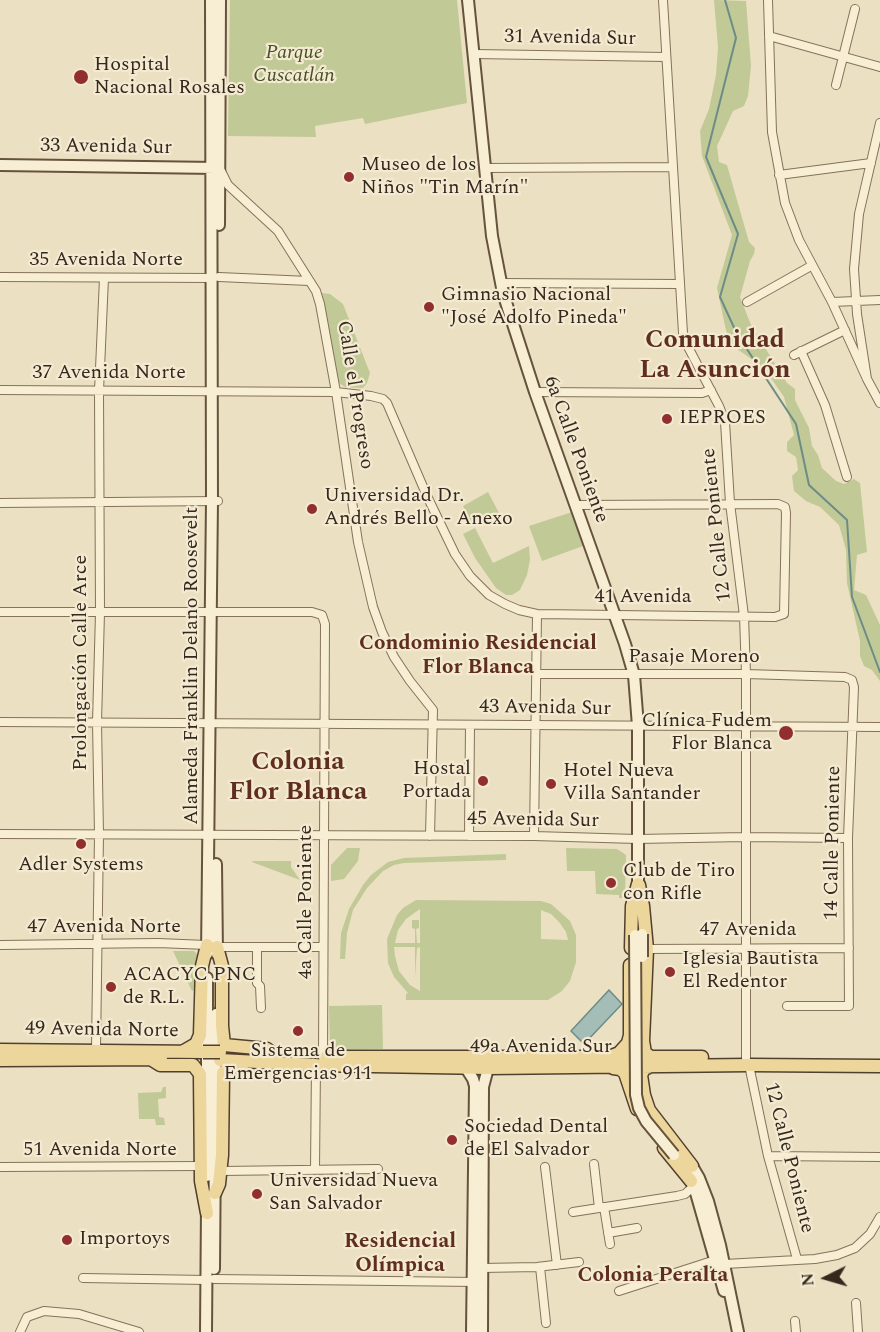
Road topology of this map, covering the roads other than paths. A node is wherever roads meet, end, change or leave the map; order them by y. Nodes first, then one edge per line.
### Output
1 (211, 0) edge
2 (220, 0) edge
3 (468, 0) edge
4 (663, 0) edge
5 (768, 0) edge
6 (855, 9) dead end
7 (769, 36) junction
8 (474, 54) junction
9 (843, 56) junction
10 (666, 57) junction
11 (880, 67) edge
12 (836, 85) dead end
13 (880, 123) edge
14 (876, 153) edge
15 (871, 163) junction
16 (0, 165) edge
17 (673, 167) junction
18 (215, 168) junction
19 (485, 168) junction
20 (779, 175) junction
21 (811, 266) junction
22 (0, 278) edge
23 (104, 278) junction
24 (216, 278) junction
25 (309, 281) junction
26 (501, 283) junction
27 (679, 284) junction
28 (880, 300) edge
29 (855, 301) junction
30 (747, 302) dead end
31 (832, 302) junction
32 (845, 330) junction
33 (867, 379) junction
34 (0, 390) edge
35 (711, 390) junction
36 (99, 391) junction
37 (215, 391) junction
38 (336, 392) junction
39 (535, 392) junction
40 (387, 403) joint
41 (880, 403) edge
42 (847, 477) dead end
43 (215, 501) junction
44 (100, 502) junction
45 (0, 503) edge
46 (730, 503) junction
47 (576, 505) junction
48 (0, 612) edge
49 (100, 613) junction
50 (214, 613) junction
51 (537, 614) junction
52 (615, 615) junction
53 (744, 616) junction
54 (536, 674) junction
55 (746, 674) junction
56 (634, 675) junction
57 (852, 680) joint
58 (0, 722) edge
59 (97, 722) junction
60 (213, 723) junction
61 (324, 724) junction
62 (470, 724) junction
63 (431, 725) junction
64 (536, 725) junction
65 (638, 726) junction
66 (746, 726) junction
67 (852, 727) junction
68 (880, 727) edge
69 (0, 834) edge
70 (99, 834) junction
71 (213, 835) junction
72 (323, 835) junction
73 (429, 836) junction
74 (470, 836) junction
75 (534, 836) junction
76 (745, 837) junction
77 (848, 838) junction
78 (637, 839) junction
79 (638, 884) junction
80 (98, 943) junction
81 (0, 945) edge
82 (212, 946) junction
83 (257, 947) junction
84 (323, 947) junction
85 (746, 947) junction
86 (647, 948) junction
87 (849, 948) junction
88 (787, 1005) dead end
89 (261, 1008) dead end
90 (643, 1041) junction
91 (628, 1043) junction
92 (96, 1049) junction
93 (183, 1052) junction
94 (3, 1055) edge
95 (203, 1056) junction
96 (274, 1058) junction
97 (151, 1059) junction
98 (880, 1060) edge
99 (319, 1061) junction
100 (747, 1061) junction
101 (645, 1062) junction
102 (604, 1063) junction
103 (880, 1066) edge
104 (466, 1068) junction
105 (488, 1068) junction
106 (627, 1080) junction
107 (641, 1082) junction
108 (676, 1153) junction
109 (768, 1156) junction
110 (880, 1157) edge
111 (594, 1164) dead end
112 (201, 1166) junction
113 (692, 1166) junction
114 (0, 1167) edge
115 (545, 1167) dead end
116 (315, 1168) junction
117 (378, 1169) dead end
118 (221, 1171) junction
119 (693, 1184) junction
120 (214, 1193) junction
121 (602, 1208) junction
122 (573, 1212) dead end
123 (207, 1213) junction
124 (880, 1217) edge
125 (637, 1228) dead end
126 (608, 1233) junction
127 (610, 1244) dead end
128 (797, 1259) junction
129 (579, 1262) dead end
130 (720, 1263) junction
131 (557, 1264) junction
132 (540, 1267) junction
133 (482, 1268) junction
134 (83, 1278) dead end
135 (211, 1280) junction
136 (477, 1282) junction
137 (619, 1291) dead end
138 (856, 1303) dead end
139 (795, 1321) dead end
140 (546, 1323) dead end
141 (20, 1332) edge
142 (139, 1332) edge
143 (207, 1332) edge
144 (214, 1332) edge
145 (472, 1332) edge
146 (482, 1332) edge
147 (732, 1332) edge
148 (738, 1332) edge
149 (796, 1332) edge
150 (858, 1332) edge

1 - 18 street, Alameda Franklin Delano Roosevelt
2 - 18 street, Alameda Franklin Delano Roosevelt
3 - 8 street, 6a Calle Poniente
4 - 10 street, 12 Calle Poniente
5 - 7 street
6 - 9 street
7 - 9 street
7 - 20 street
8 - 10 street, 31 Avenida Sur
8 - 19 street, 6a Calle Poniente
9 - 11 street
9 - 12 street
10 - 17 street, 12 Calle Poniente
13 - 14 street
14 - 15 street
15 - 20 street
15 - 29 street
16 - 18 street, 33 Avenida Sur
17 - 19 street
17 - 27 street, 12 Calle Poniente
18 - 24 street, Alameda Franklin Delano Roosevelt
18 - 25 street, Calle el Progreso
19 - 26 street, 6a Calle Poniente
20 - 21 street
21 - 30 street
21 - 31 street
22 - 23 street, 35 Avenida Norte
23 - 24 street, 35 Avenida Norte
23 - 36 street, Prolongación Calle Arce
24 - 25 street, 35 Avenida Norte
24 - 37 street, Alameda Franklin Delano Roosevelt
25 - 38 street, Calle el Progreso
26 - 27 street
26 - 39 street, 6a Calle Poniente
27 - 35 street, 12 Calle Poniente
28 - 29 street
29 - 31 street
29 - 33 street
31 - 32 street
32 - 33 street
32 - 42 street
33 - 41 street
34 - 36 street, 37 Avenida Norte
35 - 39 street
35 - 46 street, 12 Calle Poniente
36 - 37 street, 37 Avenida Norte
36 - 44 street, Prolongación Calle Arce
37 - 38 street, 37 Avenida Norte
37 - 43 street, Alameda Franklin Delano Roosevelt
38 - 40 street, 37 Avenida Norte
38 - 63 street, Calle el Progreso
39 - 47 street, 6a Calle Poniente
40 - 51 street, 41 Avenida
43 - 44 street
43 - 50 street, Alameda Franklin Delano Roosevelt
44 - 45 street
44 - 49 street, Prolongación Calle Arce
46 - 47 street
46 - 53 street, 12 Calle Poniente
46 - 53 street, 41 Avenida
47 - 52 street, 6a Calle Poniente
48 - 49 street
49 - 50 street
49 - 59 street, Prolongación Calle Arce
50 - 60 street, Alameda Franklin Delano Roosevelt
50 - 61 street, 4a Calle Poniente
51 - 52 street, 41 Avenida
51 - 54 street
52 - 53 street, 41 Avenida
52 - 56 street, 6a Calle Poniente
53 - 55 street, 12 Calle Poniente
54 - 56 street, Pasaje Moreno
54 - 64 street
55 - 56 street, Pasaje Moreno
55 - 57 street, Pasaje Moreno
55 - 66 street, 12 Calle Poniente
56 - 65 street, 6a Calle Poniente
57 - 67 street, 14 Calle Poniente
58 - 59 street, 43 Avenida Sur
59 - 60 street, 43 Avenida Sur
59 - 70 street, Prolongación Calle Arce
60 - 61 street, 43 Avenida Sur
60 - 71 street, Alameda Franklin Delano Roosevelt
61 - 63 street, 43 Avenida Sur
61 - 72 street, 4a Calle Poniente
62 - 63 street, 43 Avenida Sur
62 - 64 street, 43 Avenida Sur
62 - 74 street
63 - 73 street
64 - 65 street, 43 Avenida Sur
64 - 75 street
65 - 66 street, 43 Avenida Sur
65 - 78 street, 6a Calle Poniente
66 - 67 street, 43 Avenida Sur
66 - 76 street, 12 Calle Poniente
67 - 68 street, 43 Avenida Sur
67 - 77 street, 14 Calle Poniente
69 - 70 street, 45 Avenida Sur
70 - 71 street, 45 Avenida Sur
70 - 80 street, Prolongación Calle Arce
71 - 72 street, 45 Avenida Sur
71 - 82 street, Alameda Franklin Delano Roosevelt
72 - 73 street, 45 Avenida Sur
72 - 84 street, 4a Calle Poniente
73 - 74 street, 45 Avenida Sur
74 - 75 street, 45 Avenida Sur
75 - 78 street, 45 Avenida Sur
76 - 77 street, 45 Avenida Sur
76 - 78 street, 45 Avenida Sur
76 - 85 street, 12 Calle Poniente
77 - 87 street, 14 Calle Poniente
78 - 79 street, 6a Calle Poniente
79 - 86 main road
79 - 91 main road
79 - 101 street, 6a Calle Poniente, bridge
80 - 81 street, 47 Avenida Norte
80 - 82 street, 47 Avenida Norte
80 - 92 street, Prolongación Calle Arce
82 - 83 street, 47 Avenida Norte
82 - 93 main road
82 - 96 main road
82 - 120 street, Alameda Franklin Delano Roosevelt
82 - 123 street, Alameda Franklin Delano Roosevelt
83 - 84 street, 47 Avenida Norte
83 - 89 street
84 - 99 street, 4a Calle Poniente
85 - 86 street, 47 Avenida
85 - 87 street, 47 Avenida
85 - 100 street, 12 Calle Poniente
86 - 90 main road
87 - 88 street, 14 Calle Poniente
90 - 91 main road
90 - 101 main road
91 - 102 main road
92 - 93 main road, 49 Avenida Norte
92 - 94 main road, 49 Avenida Norte
93 - 95 main road, 49 Avenida Norte
94 - 97 main road, 49 Avenida Norte
95 - 96 main road, 49a Avenida Sur
95 - 97 main road, 49 Avenida Norte
96 - 99 main road, 49a Avenida Sur
96 - 118 main road
97 - 112 main road
98 - 100 main road, 49a Avenida Sur
99 - 102 main road, 49a Avenida Sur
99 - 104 main road, 49a Avenida Sur
99 - 116 street, 4a Calle Poniente
100 - 101 main road, 49a Avenida Sur
100 - 103 main road, 49a Avenida Sur
100 - 109 street, 12 Calle Poniente
101 - 102 main road, 49a Avenida Sur
101 - 107 main road
101 - 108 street, bridge
102 - 105 main road, 49a Avenida Sur
102 - 106 main road
104 - 105 main road, 49a Avenida Sur
104 - 136 street
105 - 133 street
106 - 107 main road
106 - 119 main road
107 - 113 main road
108 - 113 street
108 - 119 street
109 - 110 street
109 - 128 street, 12 Calle Poniente
111 - 121 street
112 - 114 street, 51 Avenida Norte
112 - 123 main road
113 - 130 street
115 - 131 street
116 - 117 street
116 - 118 street
118 - 120 main road
119 - 121 street
119 - 130 street
120 - 135 street, Alameda Franklin Delano Roosevelt
121 - 122 street
121 - 126 street
123 - 135 street, Alameda Franklin Delano Roosevelt
124 - 128 street
125 - 126 street
126 - 127 street
128 - 130 street
129 - 131 street
130 - 137 street
130 - 147 street
130 - 148 street
131 - 132 street
132 - 133 street
132 - 140 street
133 - 136 street
134 - 135 street
135 - 136 street
135 - 143 street, Alameda Franklin Delano Roosevelt
135 - 144 street, Alameda Franklin Delano Roosevelt
136 - 145 street
136 - 146 street
138 - 150 street
139 - 149 street
141 - 142 street

